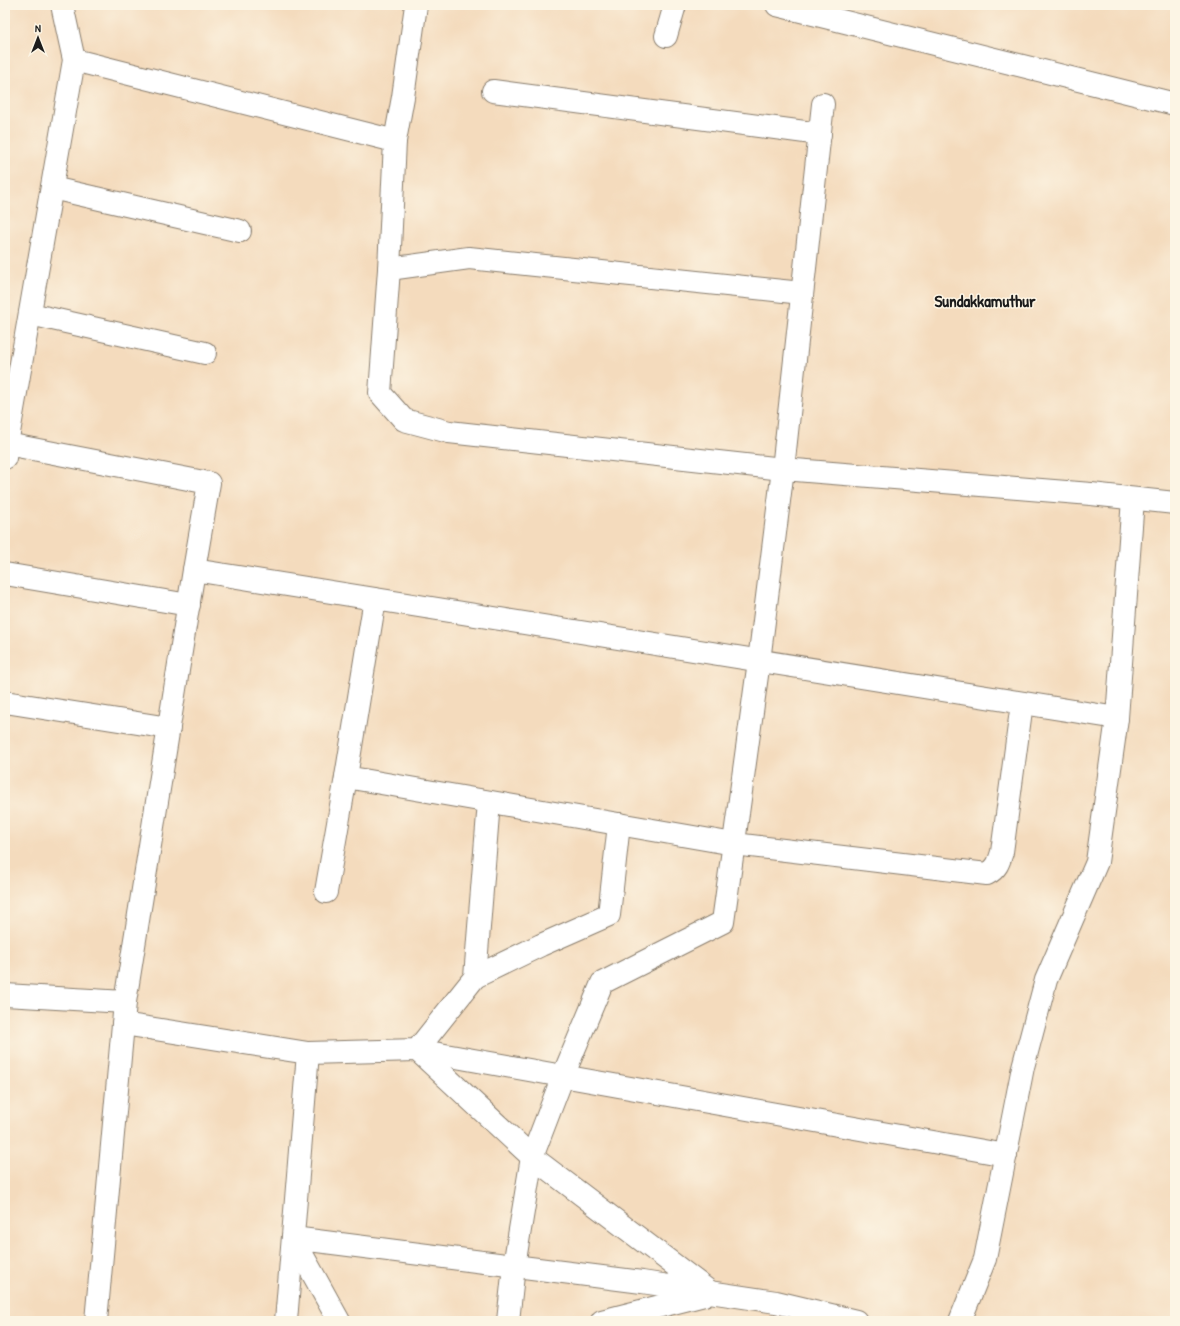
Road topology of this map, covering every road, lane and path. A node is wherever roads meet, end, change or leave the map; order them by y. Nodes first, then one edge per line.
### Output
1 (62, 5) edge
2 (416, 5) edge
3 (675, 5) edge
4 (777, 5) edge
5 (666, 36) dead end
6 (74, 60) junction
7 (493, 91) dead end
8 (823, 104) dead end
9 (1175, 104) edge
10 (820, 134) junction
11 (395, 141) junction
12 (52, 188) junction
13 (240, 231) dead end
14 (389, 269) junction
15 (802, 293) junction
16 (30, 314) junction
17 (205, 353) dead end
18 (6, 451) edge
19 (783, 469) junction
20 (1133, 499) junction
21 (1175, 503) edge
22 (194, 570) junction
23 (5, 574) edge
24 (375, 599) junction
25 (189, 605) junction
26 (759, 661) junction
27 (5, 702) edge
28 (1022, 703) junction
29 (1117, 718) junction
30 (169, 728) junction
31 (346, 777) junction
32 (489, 802) junction
33 (619, 824) junction
34 (734, 844) junction
35 (326, 892) dead end
36 (475, 977) junction
37 (5, 995) edge
38 (125, 1002) junction
39 (123, 1024) junction
40 (417, 1050) junction
41 (308, 1053) junction
42 (563, 1076) junction
43 (1006, 1155) junction
44 (532, 1157) junction
45 (293, 1238) junction
46 (514, 1266) junction
47 (712, 1293) junction
48 (96, 1321) edge
49 (286, 1321) edge
50 (339, 1321) edge
51 (508, 1321) edge
52 (602, 1321) edge
53 (856, 1321) edge
54 (960, 1321) edge

1 - 6 street
2 - 11 street
3 - 5 street
4 - 9 street
6 - 11 street
6 - 12 street
7 - 10 street
8 - 10 street
10 - 15 street
11 - 14 street
12 - 13 street
12 - 16 street
14 - 15 street
14 - 19 street
15 - 19 street
16 - 17 street
16 - 18 street
18 - 22 street
19 - 20 street
19 - 26 street
20 - 21 street
20 - 29 street
22 - 24 street
22 - 25 street
23 - 25 street
24 - 26 street
24 - 31 street
25 - 30 street
26 - 28 street
26 - 34 street
27 - 30 street
28 - 29 street
28 - 34 street
29 - 43 street
30 - 38 street
31 - 32 street
31 - 35 street
32 - 33 street
32 - 36 street
33 - 34 street
33 - 36 street
34 - 42 street
36 - 40 street
37 - 38 street
38 - 39 street
39 - 41 street
39 - 48 street
40 - 41 street
40 - 42 street
40 - 44 street
41 - 45 street
42 - 43 street
42 - 44 street
43 - 54 street
44 - 46 street
44 - 47 street
45 - 46 street
45 - 49 street
45 - 50 street
46 - 47 street
46 - 51 street
47 - 52 street
47 - 53 street

